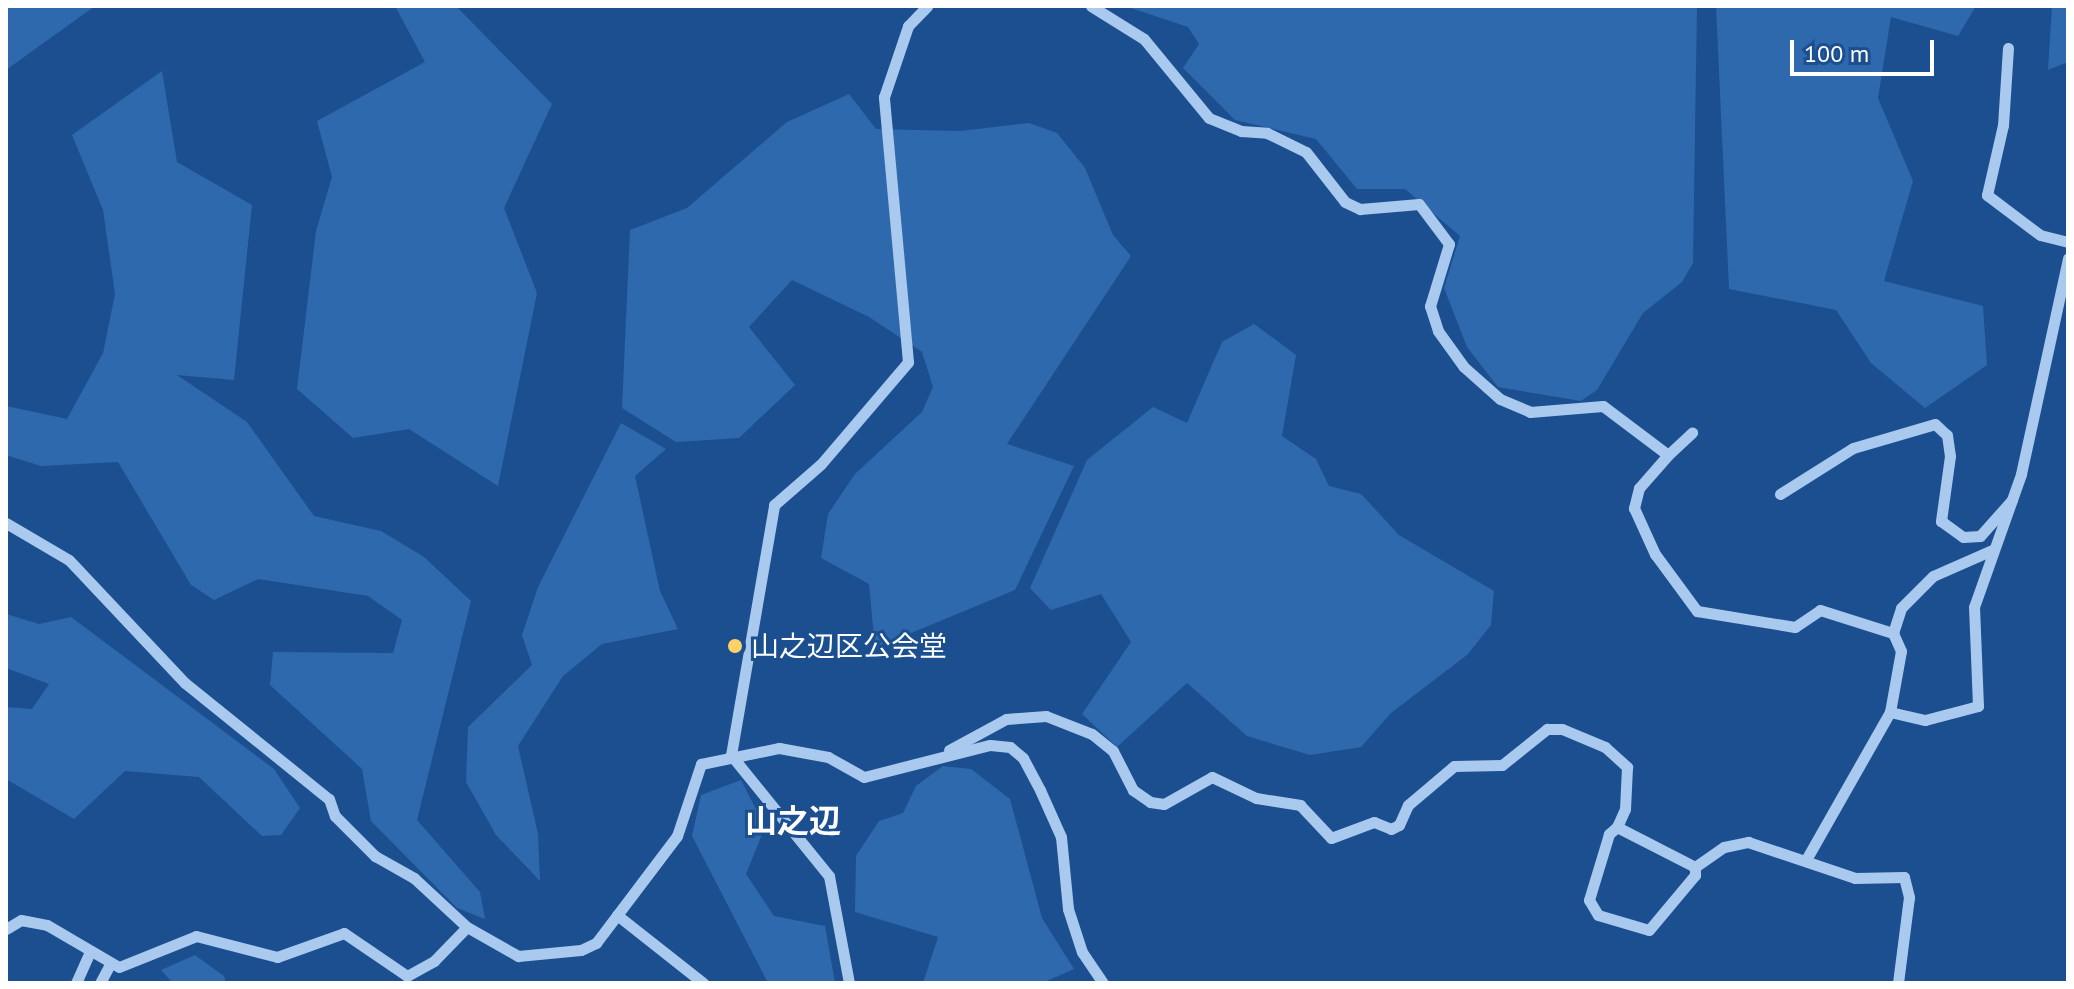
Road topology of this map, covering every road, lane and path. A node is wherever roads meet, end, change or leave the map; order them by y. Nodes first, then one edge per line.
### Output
1 (927, 6) edge
2 (1091, 6) edge
3 (2008, 48) dead end
4 (2068, 242) edge
5 (2068, 258) edge
6 (1692, 433) dead end
7 (1668, 455) junction
8 (1780, 494) dead end
9 (2012, 500) junction
10 (6, 523) edge
11 (1992, 550) junction
12 (1893, 633) junction
13 (1890, 712) junction
14 (731, 755) junction
15 (938, 757) junction
16 (1617, 827) junction
17 (1807, 858) junction
18 (1695, 867) junction
19 (617, 915) junction
20 (467, 927) junction
21 (6, 929) edge
22 (90, 952) junction
23 (109, 966) junction
24 (76, 983) edge
25 (100, 983) edge
26 (703, 983) edge
27 (849, 983) edge
28 (1103, 983) edge
29 (1898, 983) edge

1 - 14 street
2 - 7 street
3 - 4 street
5 - 9 street
6 - 7 street
7 - 12 street
8 - 9 street
9 - 11 street
10 - 20 street
11 - 12 street
11 - 13 street
12 - 13 street
13 - 17 street
14 - 15 street
14 - 19 street
14 - 27 street
15 - 16 street
15 - 28 street
16 - 18 street
16 - 18 street
17 - 18 street
17 - 29 street
19 - 20 street
19 - 26 street
20 - 23 street
21 - 22 street
22 - 23 street
22 - 24 street
23 - 25 street

